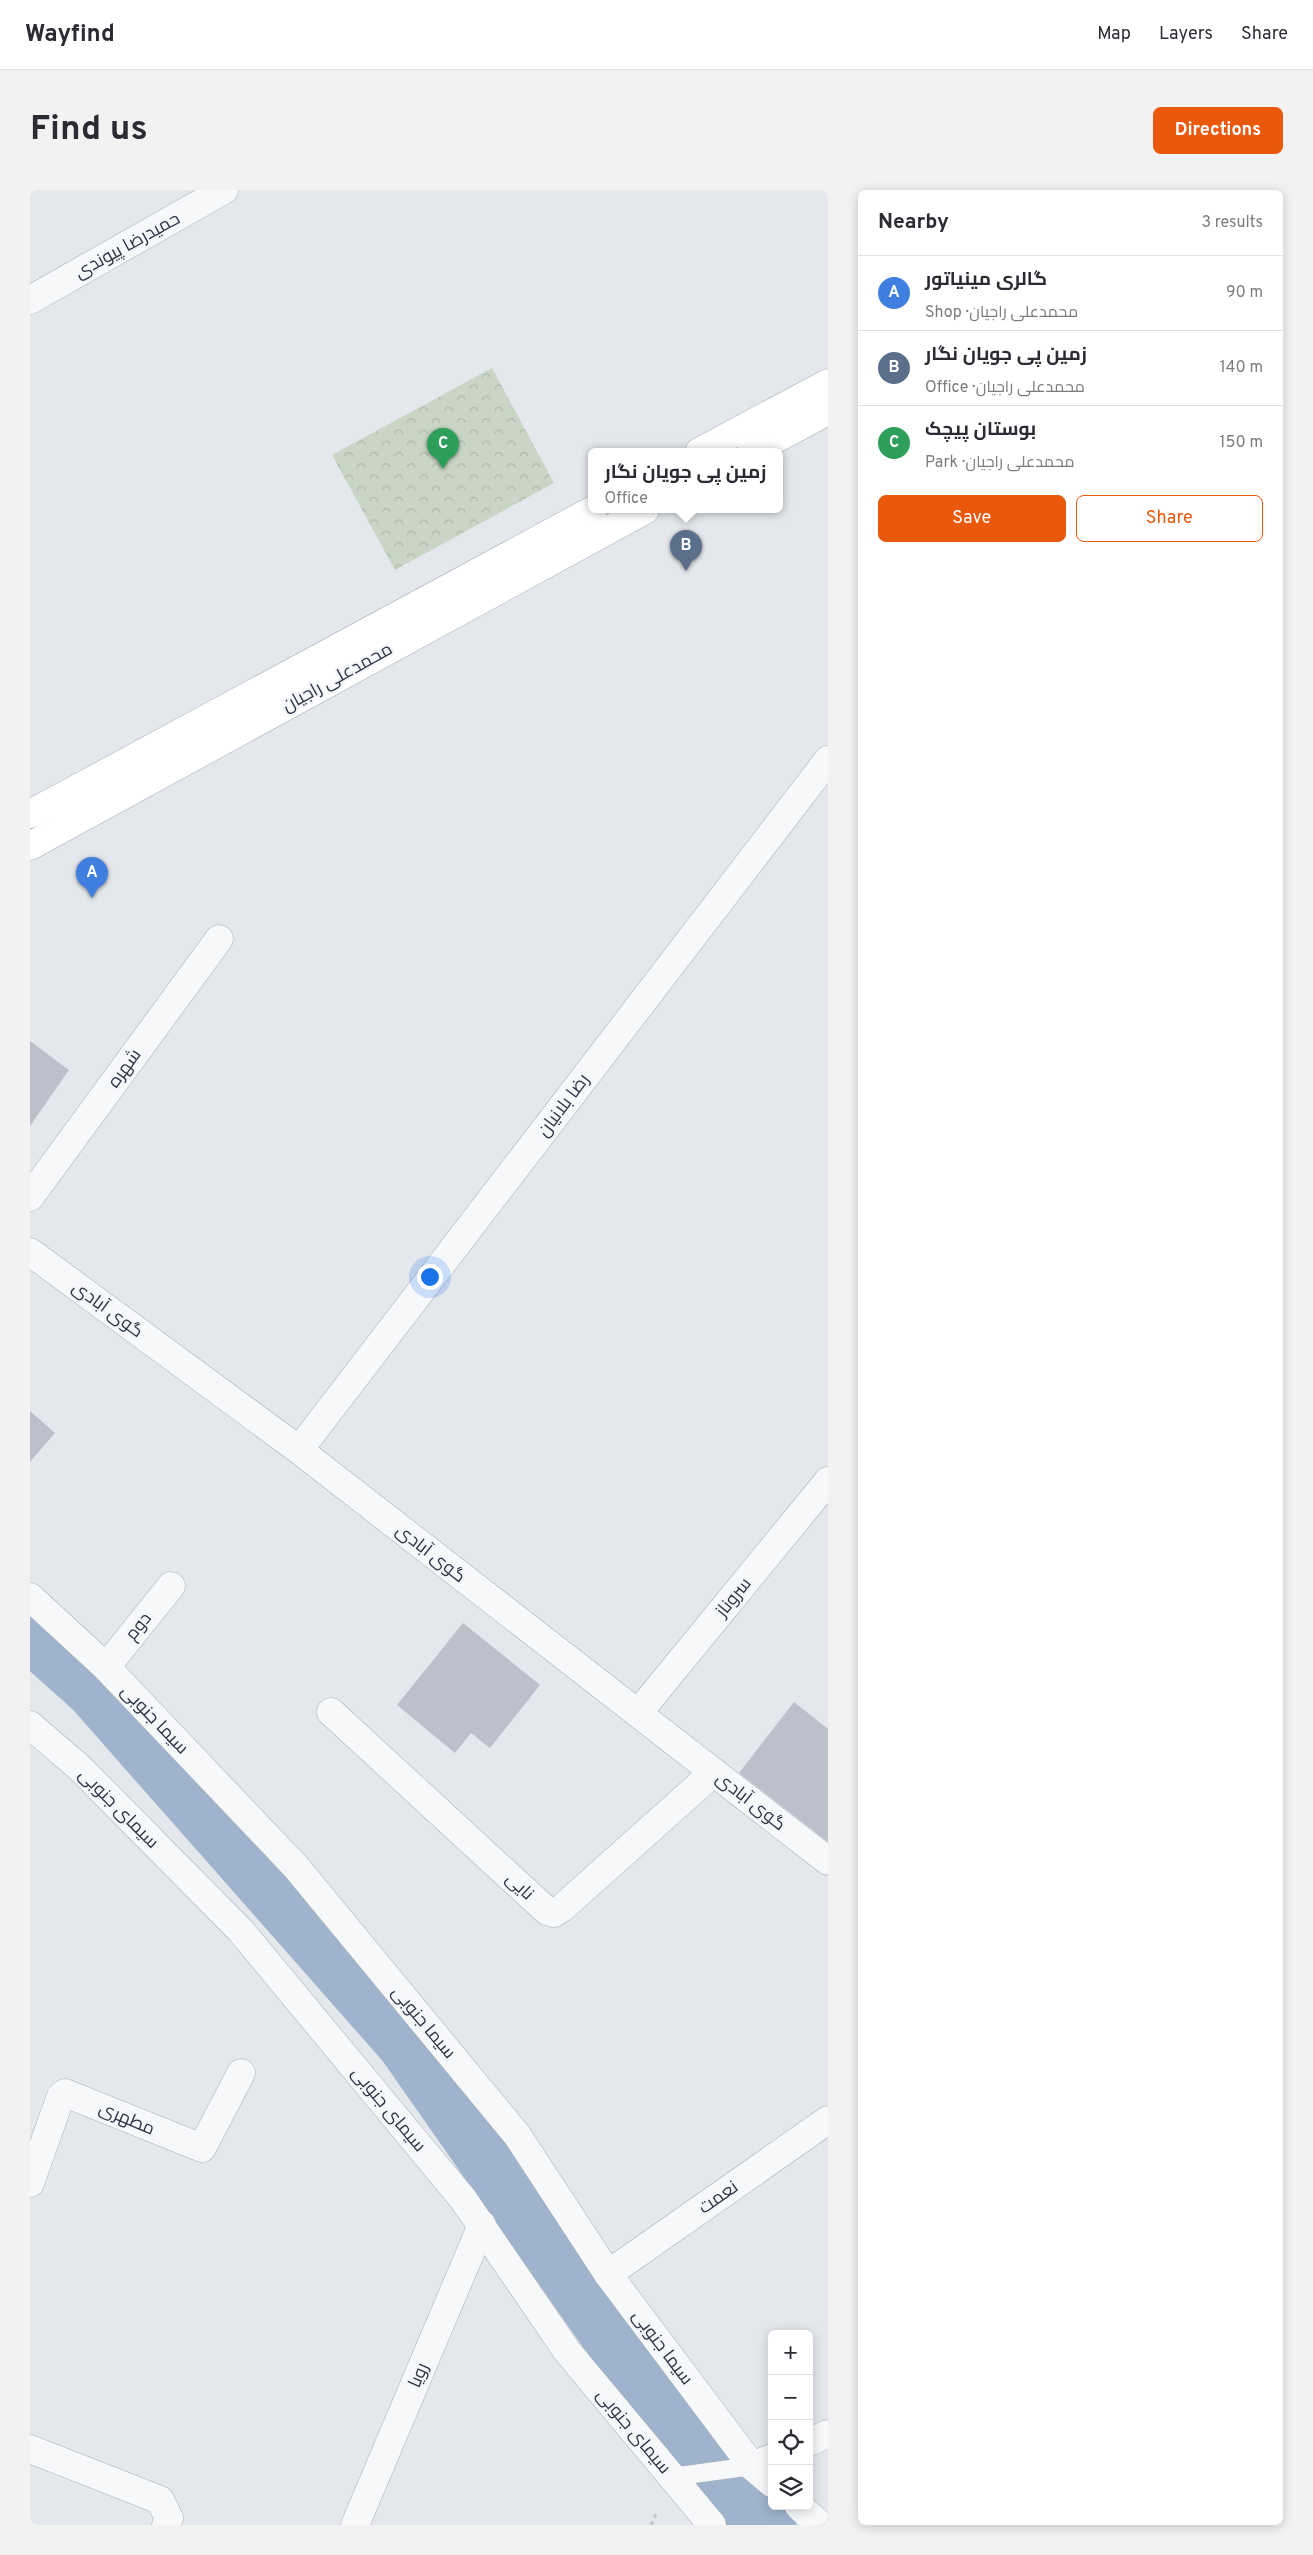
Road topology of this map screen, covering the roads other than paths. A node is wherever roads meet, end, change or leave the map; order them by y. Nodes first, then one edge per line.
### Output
1 (224, 190) edge
2 (30, 300) edge
3 (828, 383) edge
4 (828, 411) edge
5 (706, 448) edge
6 (759, 448) edge
7 (588, 513) edge
8 (640, 513) edge
9 (828, 760) edge
10 (30, 814) edge
11 (30, 846) edge
12 (219, 939) dead end
13 (30, 1197) edge
14 (30, 1252) edge
15 (299, 1450) junction
16 (828, 1481) edge
17 (171, 1586) dead end
18 (30, 1597) edge
19 (106, 1667) junction
20 (331, 1712) dead end
21 (638, 1713) junction
22 (30, 1724) edge
23 (714, 1772) junction
24 (828, 1861) edge
25 (241, 2073) dead end
26 (828, 2120) edge
27 (30, 2183) edge
28 (482, 2226) junction
29 (608, 2274) junction
30 (828, 2434) edge
31 (813, 2440) edge
32 (30, 2449) edge
33 (765, 2469) edge
34 (672, 2477) junction
35 (803, 2510) edge
36 (166, 2525) edge
37 (355, 2525) edge
38 (712, 2525) edge
39 (820, 2525) edge

1 - 2 street, حمیدرضا پیوندی
3 - 5 main road
4 - 6 main road
7 - 10 main road, محمدعلی راجیان
8 - 11 main road, محمدعلی راجیان
9 - 15 street, رضا بلانیان
12 - 13 street, شهره
14 - 15 street, گوی آبادی
15 - 21 street, گوی آبادی
16 - 21 street, سروناز
17 - 19 street, دوم
18 - 19 street, سیما جنوبی
19 - 29 street, سیما جنوبی
20 - 23 street, نایی
21 - 23 street, گوی آبادی
22 - 28 street, سیمای جنوبی
23 - 24 street, گوی آبادی
25 - 27 street, مطهری
26 - 29 street, نعمت
28 - 34 street, سیمای جنوبی
28 - 37 street, رویا
29 - 33 street, سیما جنوبی
30 - 31 street
32 - 36 street
33 - 34 lane
34 - 38 street, سیمای جنوبی
35 - 39 street

